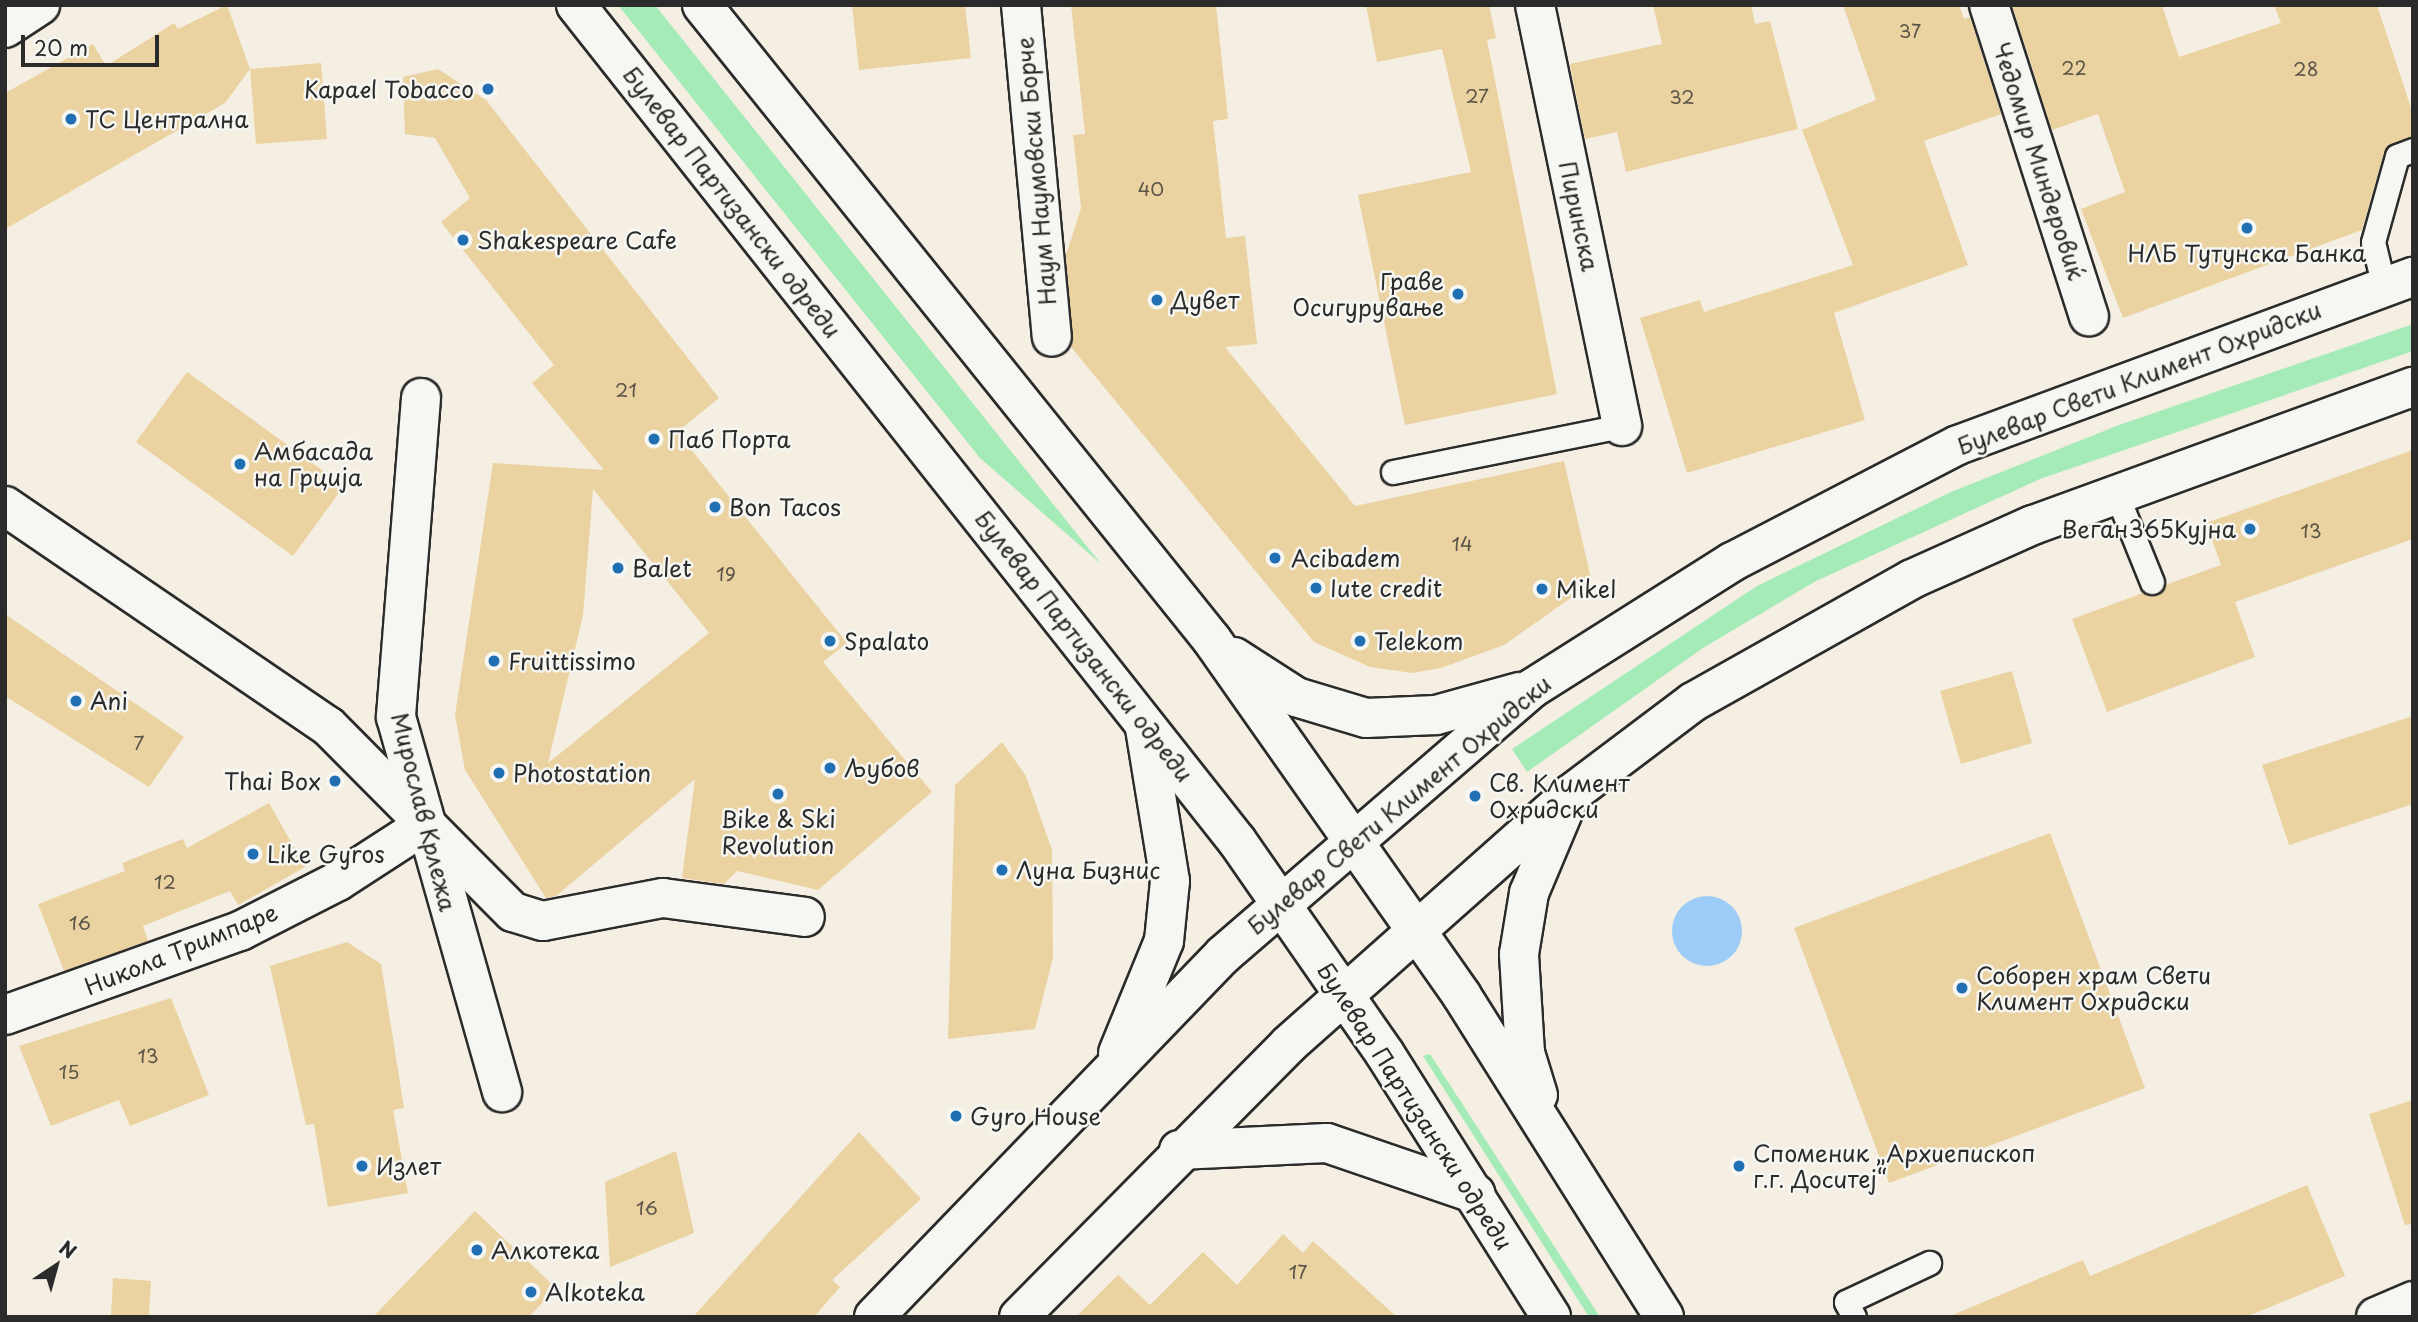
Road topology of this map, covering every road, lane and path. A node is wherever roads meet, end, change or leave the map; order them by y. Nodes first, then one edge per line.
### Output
1 (40, 5) edge
2 (576, 5) edge
3 (702, 5) edge
4 (1021, 5) edge
5 (1535, 5) edge
6 (1989, 5) edge
7 (5, 28) edge
8 (2413, 150) edge
9 (2398, 282) edge
10 (2089, 316) dead end
11 (1052, 337) dead end
12 (2413, 387) edge
13 (421, 398) dead end
14 (1622, 426) joint
15 (1392, 472) dead end
16 (2116, 493) junction
17 (5, 506) edge
18 (2152, 582) dead end
19 (1212, 640) junction
20 (1531, 689) junction
21 (1144, 723) junction
22 (1571, 794) junction
23 (423, 827) junction
24 (1352, 840) junction
25 (1280, 901) junction
26 (805, 917) dead end
27 (1416, 931) junction
28 (1344, 994) junction
29 (5, 1015) edge
30 (1110, 1070) junction
31 (502, 1093) dead end
32 (1550, 1133) junction
33 (1179, 1150) junction
34 (1476, 1194) junction
35 (1929, 1263) dead end
36 (874, 1317) edge
37 (1019, 1317) edge
38 (1551, 1317) edge
39 (1664, 1317) edge
40 (1854, 1317) edge

1 - 7 street
2 - 21 street, Булевар Партизански одреди
3 - 19 street
4 - 11 street, Наум Наумовски Борче
5 - 14 street, Пиринска
6 - 10 street, Чедомир Миндеровиќ
8 - 9 lane
9 - 20 street, Булевар Свети Климент Охридски
12 - 16 street
13 - 23 street, Мирослав Крлежа
14 - 15 lane
16 - 18 lane
16 - 22 street
17 - 23 street
19 - 20 street
19 - 24 street
20 - 24 street, Булевар Свети Климент Охридски
21 - 25 street, Булевар Партизански одреди
21 - 30 street
22 - 27 street
22 - 32 street
23 - 26 street
23 - 29 street, Никола Тримпаре
23 - 31 street, Мирослав Крлежа
24 - 25 street, Булевар Свети Климент Охридски
24 - 27 street
25 - 28 street, Булевар Партизански одреди
25 - 30 street, Булевар Свети Климент Охридски
27 - 28 street
27 - 32 street
28 - 33 street
28 - 34 street, Булевар Партизански одреди
30 - 36 street, Булевар Свети Климент Охридски
32 - 39 street
33 - 34 street
33 - 37 street
34 - 38 street, Булевар Партизански одреди
35 - 40 lane

